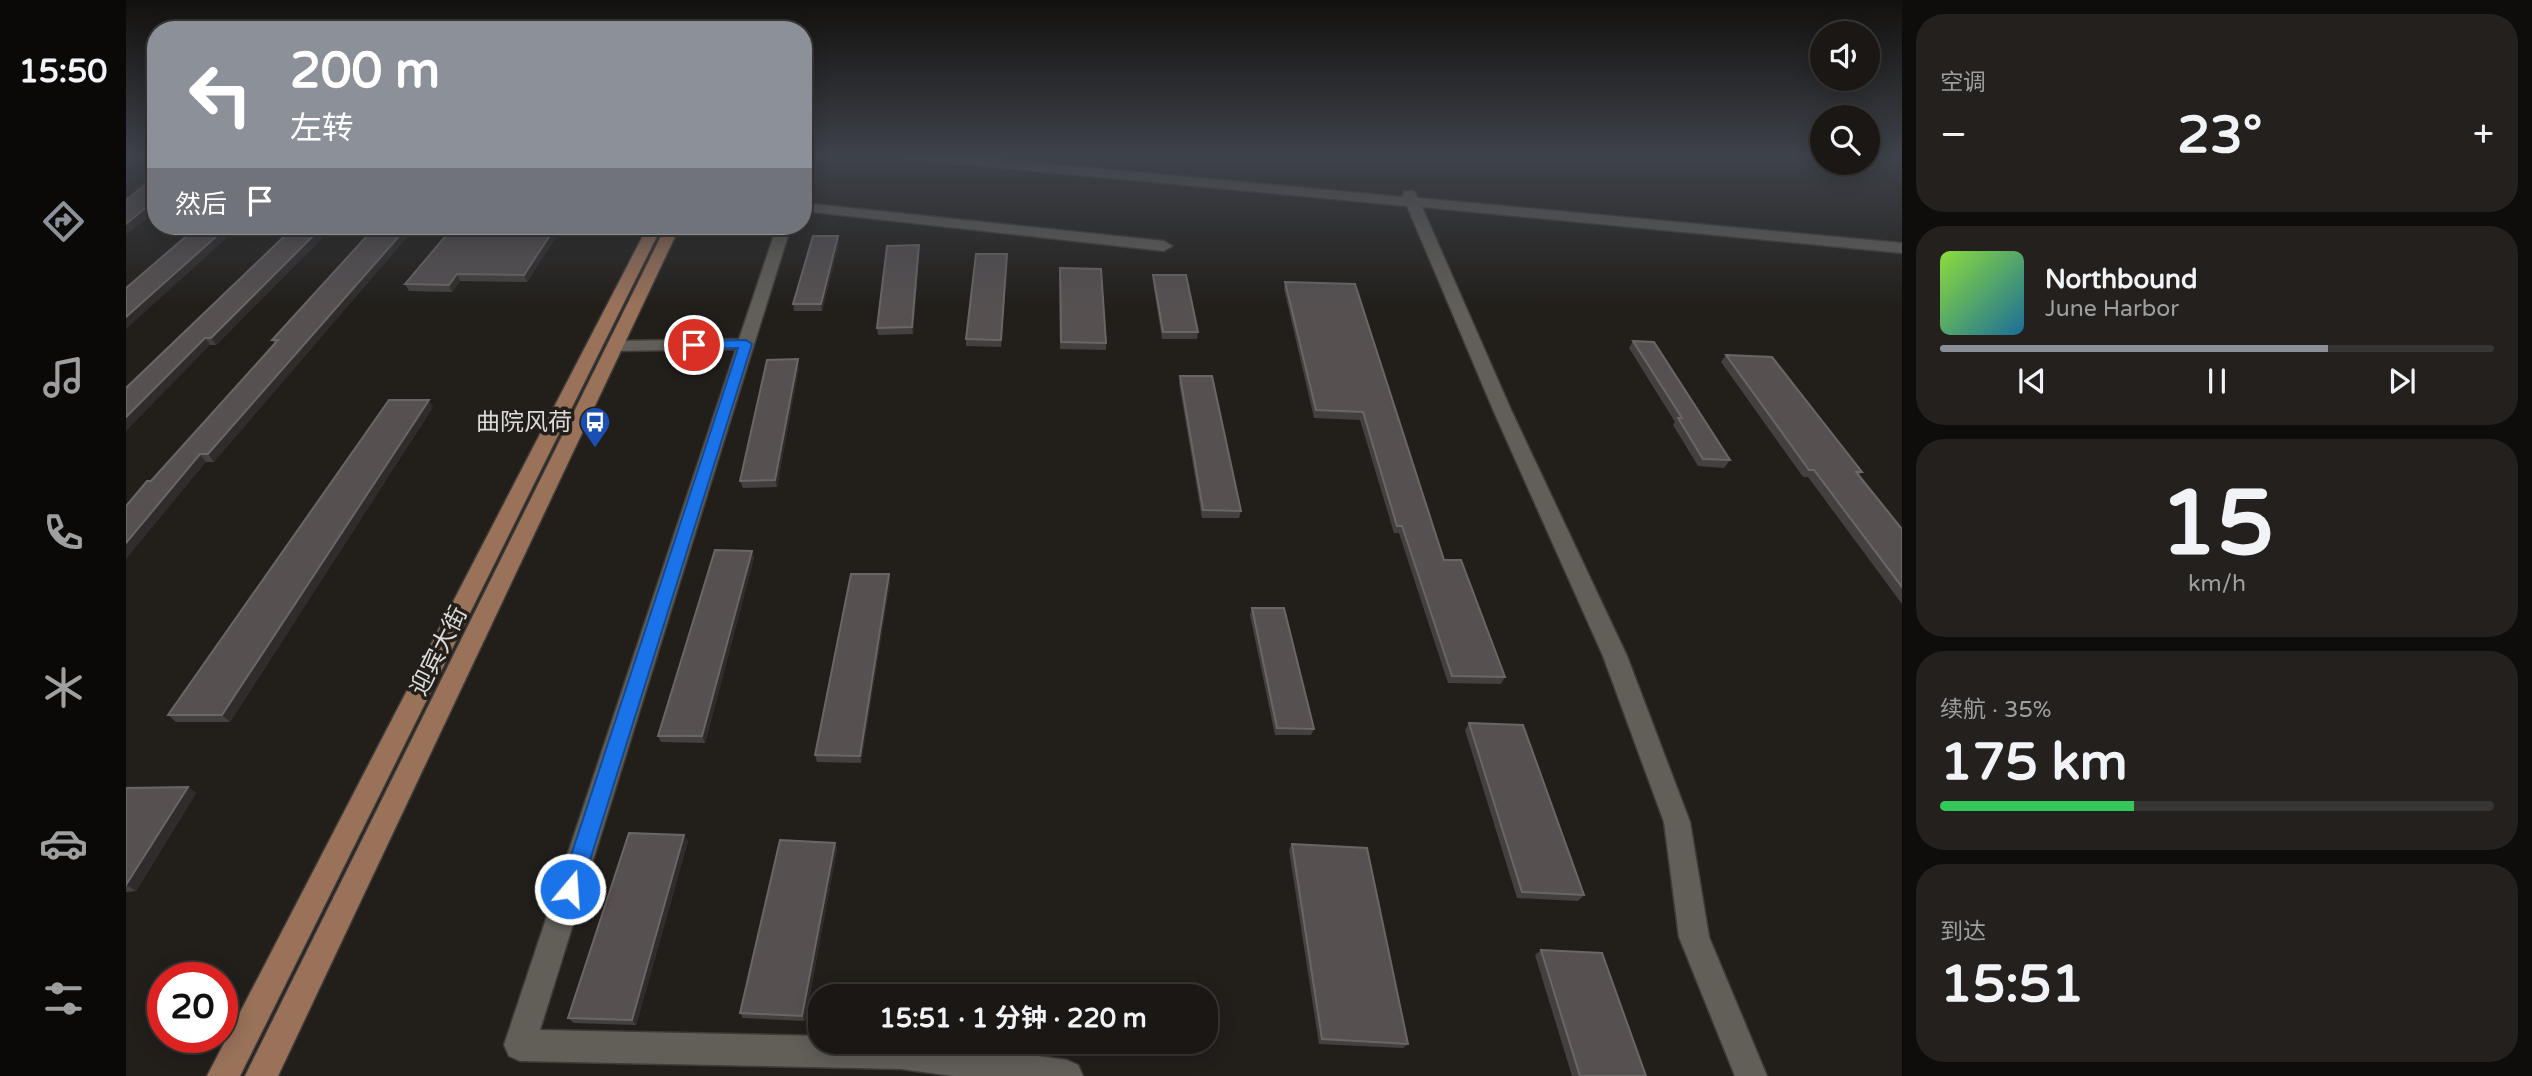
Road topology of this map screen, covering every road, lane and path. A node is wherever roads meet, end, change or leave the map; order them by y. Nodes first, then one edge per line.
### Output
1 (1413, 205) edge
2 (1481, 205) edge
3 (1497, 205) edge
4 (812, 208) edge
5 (650, 235) edge
6 (669, 235) edge
7 (781, 235) edge
8 (1902, 239) edge
9 (1164, 246) dead end
10 (1902, 248) edge
11 (746, 344) junction
12 (616, 346) junction
13 (223, 1076) edge
14 (261, 1076) edge
15 (1067, 1076) edge
16 (1751, 1076) edge

1 - 16 street
2 - 10 street
3 - 8 street
4 - 9 street
5 - 13 main road, 迎宾大街
6 - 12 main road, 迎宾大街
7 - 11 street
11 - 12 street
11 - 15 street
12 - 14 main road, 迎宾大街

